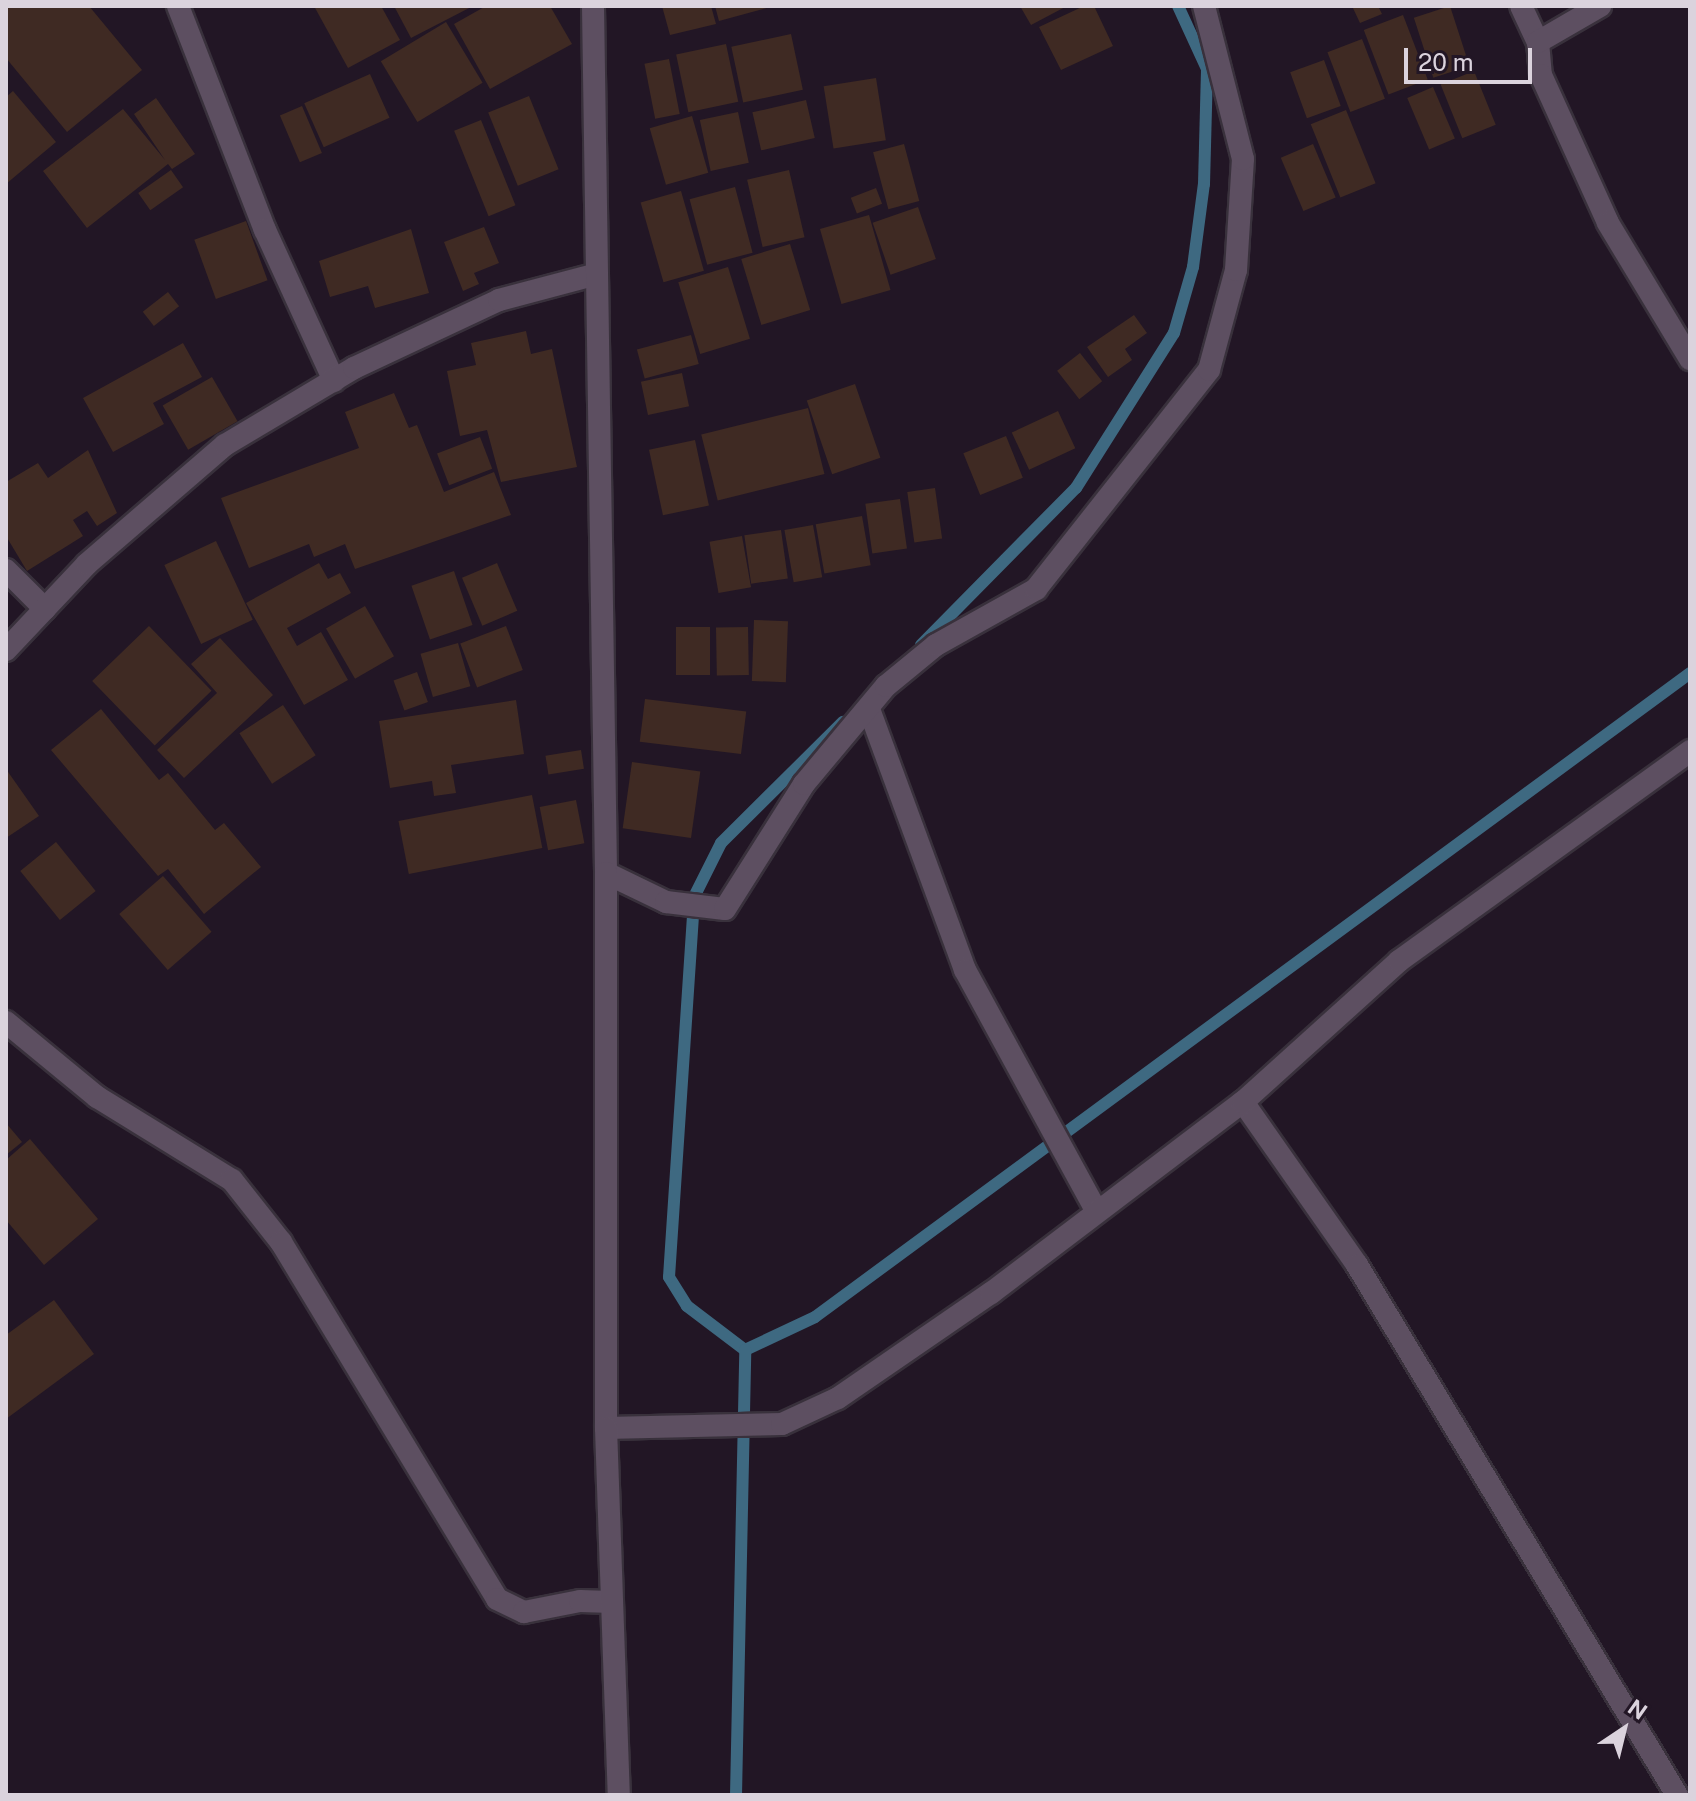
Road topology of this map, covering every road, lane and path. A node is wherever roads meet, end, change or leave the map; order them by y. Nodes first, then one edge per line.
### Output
1 (178, 6) edge
2 (593, 6) edge
3 (1204, 6) edge
4 (1521, 6) edge
5 (1600, 6) edge
6 (1538, 42) junction
7 (597, 274) junction
8 (1690, 359) edge
9 (334, 381) junction
10 (6, 570) edge
11 (45, 609) junction
12 (6, 650) edge
13 (869, 709) junction
14 (1690, 751) edge
15 (606, 873) junction
16 (6, 1022) edge
17 (1243, 1102) junction
18 (1096, 1210) junction
19 (606, 1428) junction
20 (612, 1602) junction
21 (619, 1795) edge
22 (1677, 1795) edge

1 - 9 street
2 - 7 street
3 - 13 street
4 - 6 street
5 - 6 street
6 - 8 street
7 - 9 street
7 - 15 street
9 - 11 street
10 - 11 street
11 - 12 street
13 - 15 street
13 - 18 street
14 - 17 street
15 - 19 street
16 - 20 street
17 - 18 street
17 - 22 street
18 - 19 street
19 - 20 street
20 - 21 street

